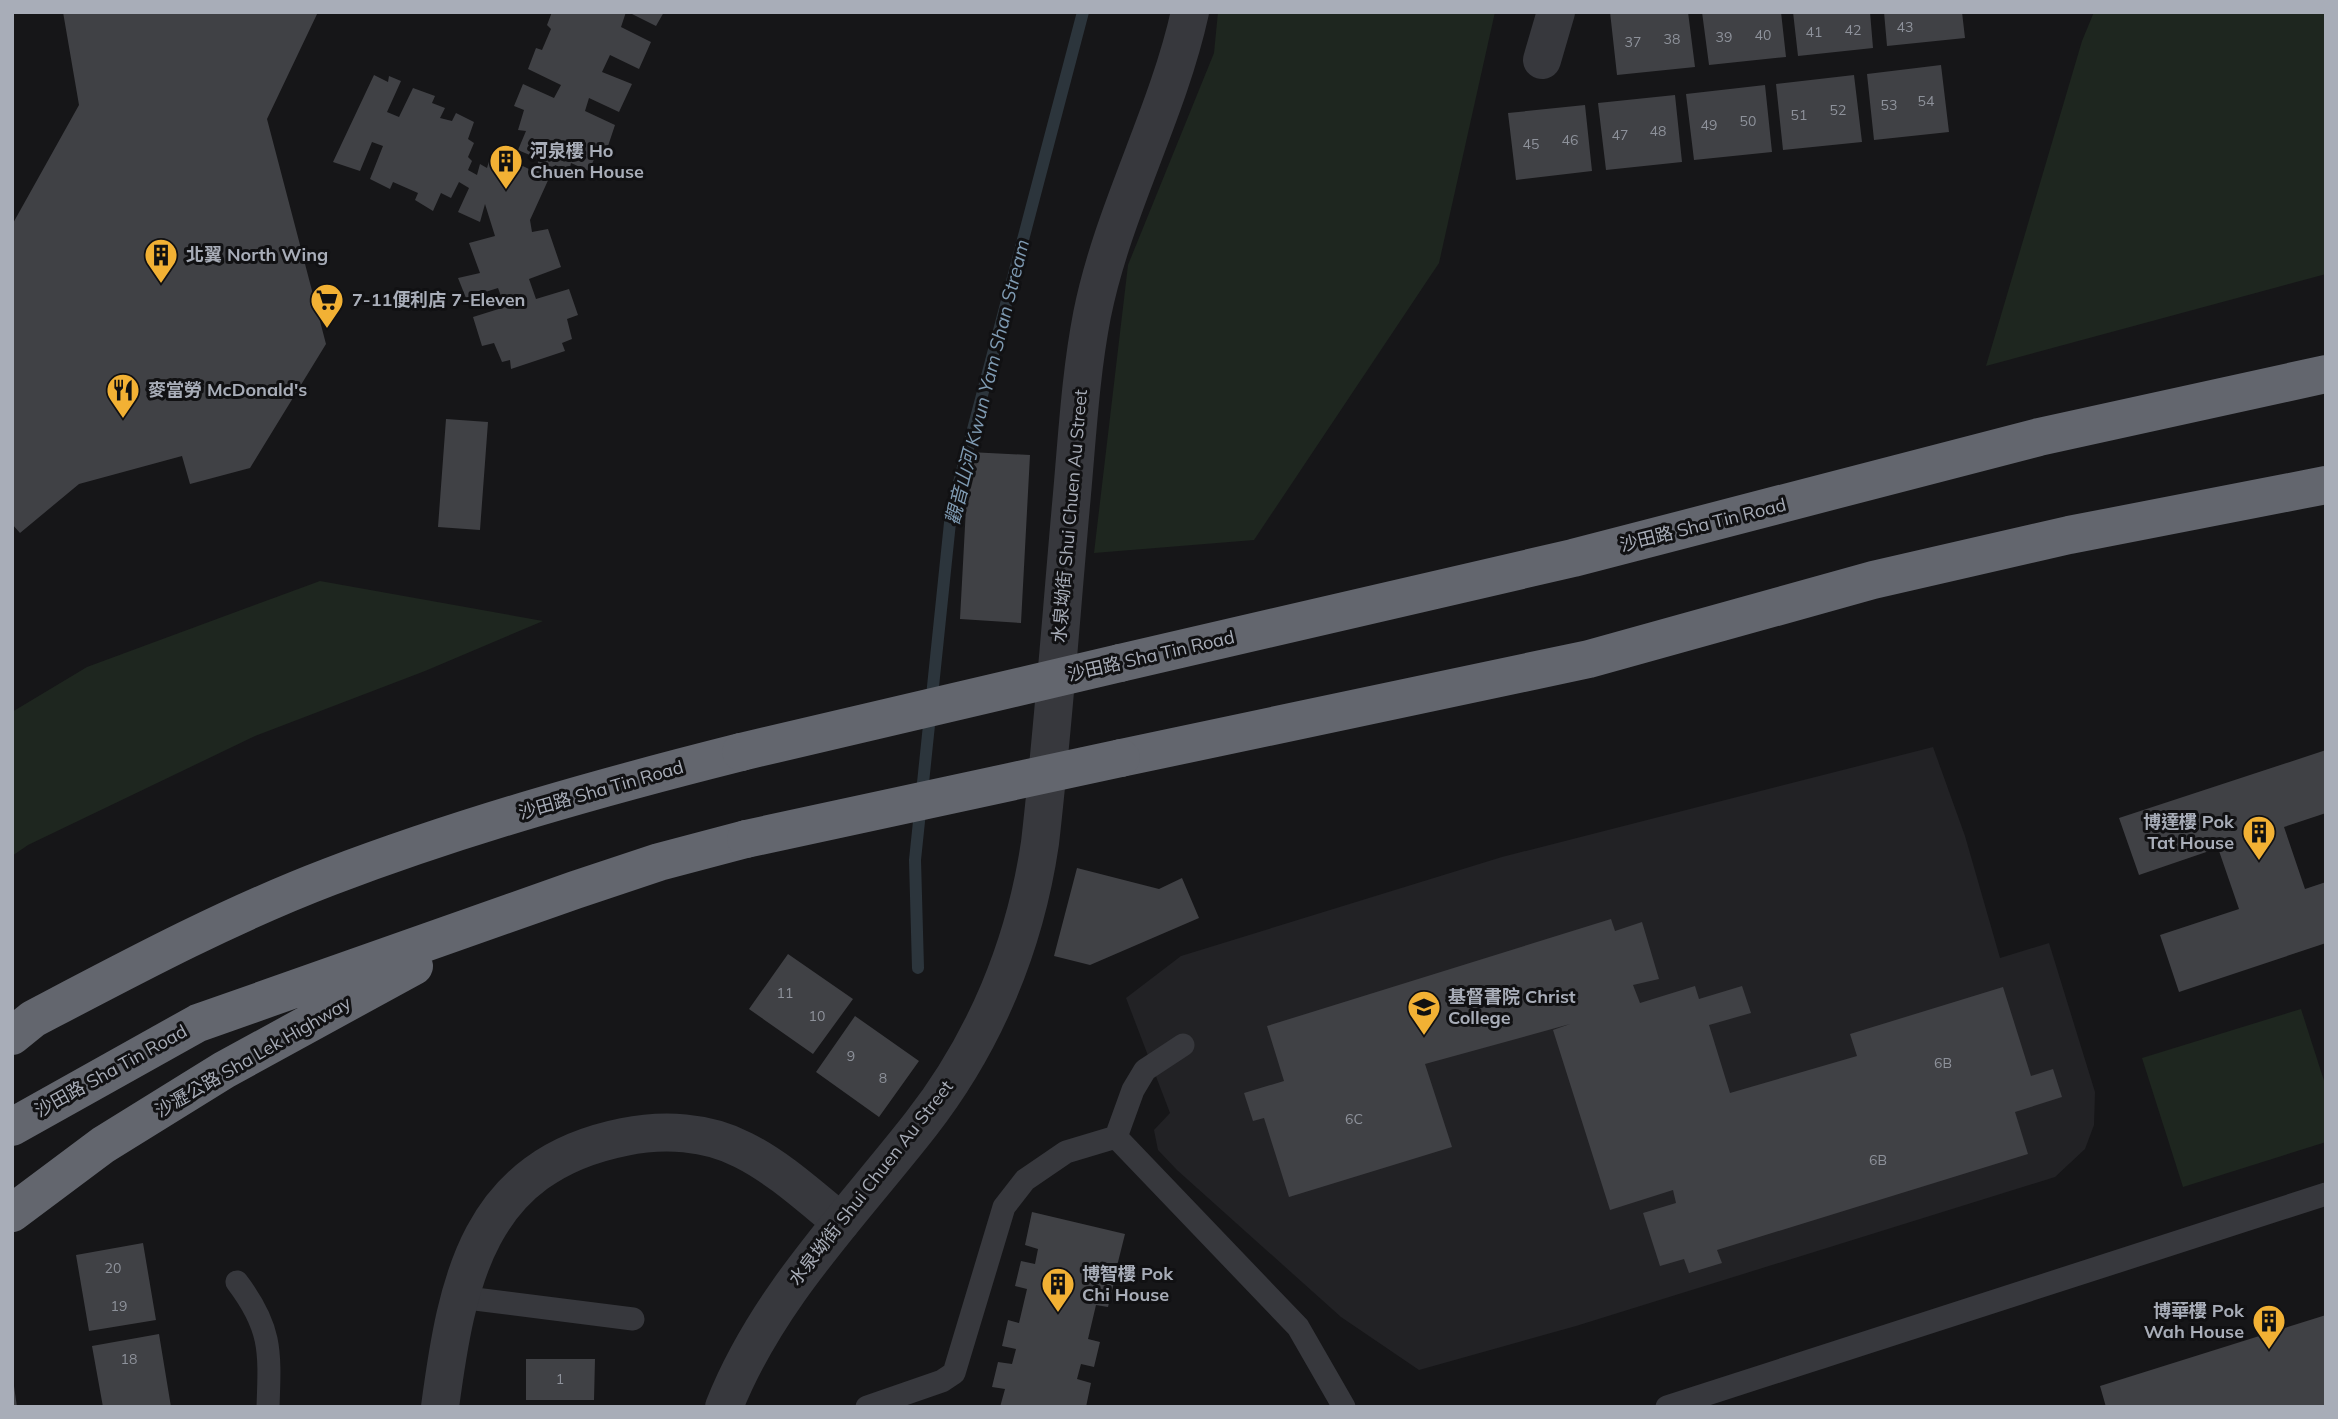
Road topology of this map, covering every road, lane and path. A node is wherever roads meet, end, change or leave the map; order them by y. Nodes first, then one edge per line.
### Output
1 (1190, 12) edge
2 (1556, 12) edge
3 (1542, 60) dead end
4 (2326, 374) edge
5 (2326, 485) edge
6 (504, 915) junction
7 (19, 1028) edge
8 (1183, 1045) dead end
9 (12, 1127) edge
10 (1116, 1137) junction
11 (2326, 1194) edge
12 (12, 1213) edge
13 (841, 1222) junction
14 (237, 1282) dead end
15 (460, 1297) junction
16 (633, 1319) dead end
17 (268, 1407) edge
18 (440, 1407) edge
19 (724, 1407) edge
20 (867, 1407) edge
21 (1344, 1407) edge
22 (1667, 1407) edge

1 - 13 street, 水泉坳街 Shui Chuen Au Street
2 - 3 street
4 - 7 highway, 沙田路 Sha Tin Road, bridge
5 - 6 highway, 沙田路 Sha Tin Road, bridge
6 - 9 highway, 沙田路 Sha Tin Road
6 - 12 highway, 沙瀝公路 Sha Lek Highway
8 - 10 lane
10 - 20 lane
10 - 21 lane
11 - 22 lane
13 - 15 street
13 - 19 street, 水泉坳街 Shui Chuen Au Street
14 - 17 lane
15 - 16 lane
15 - 18 street

